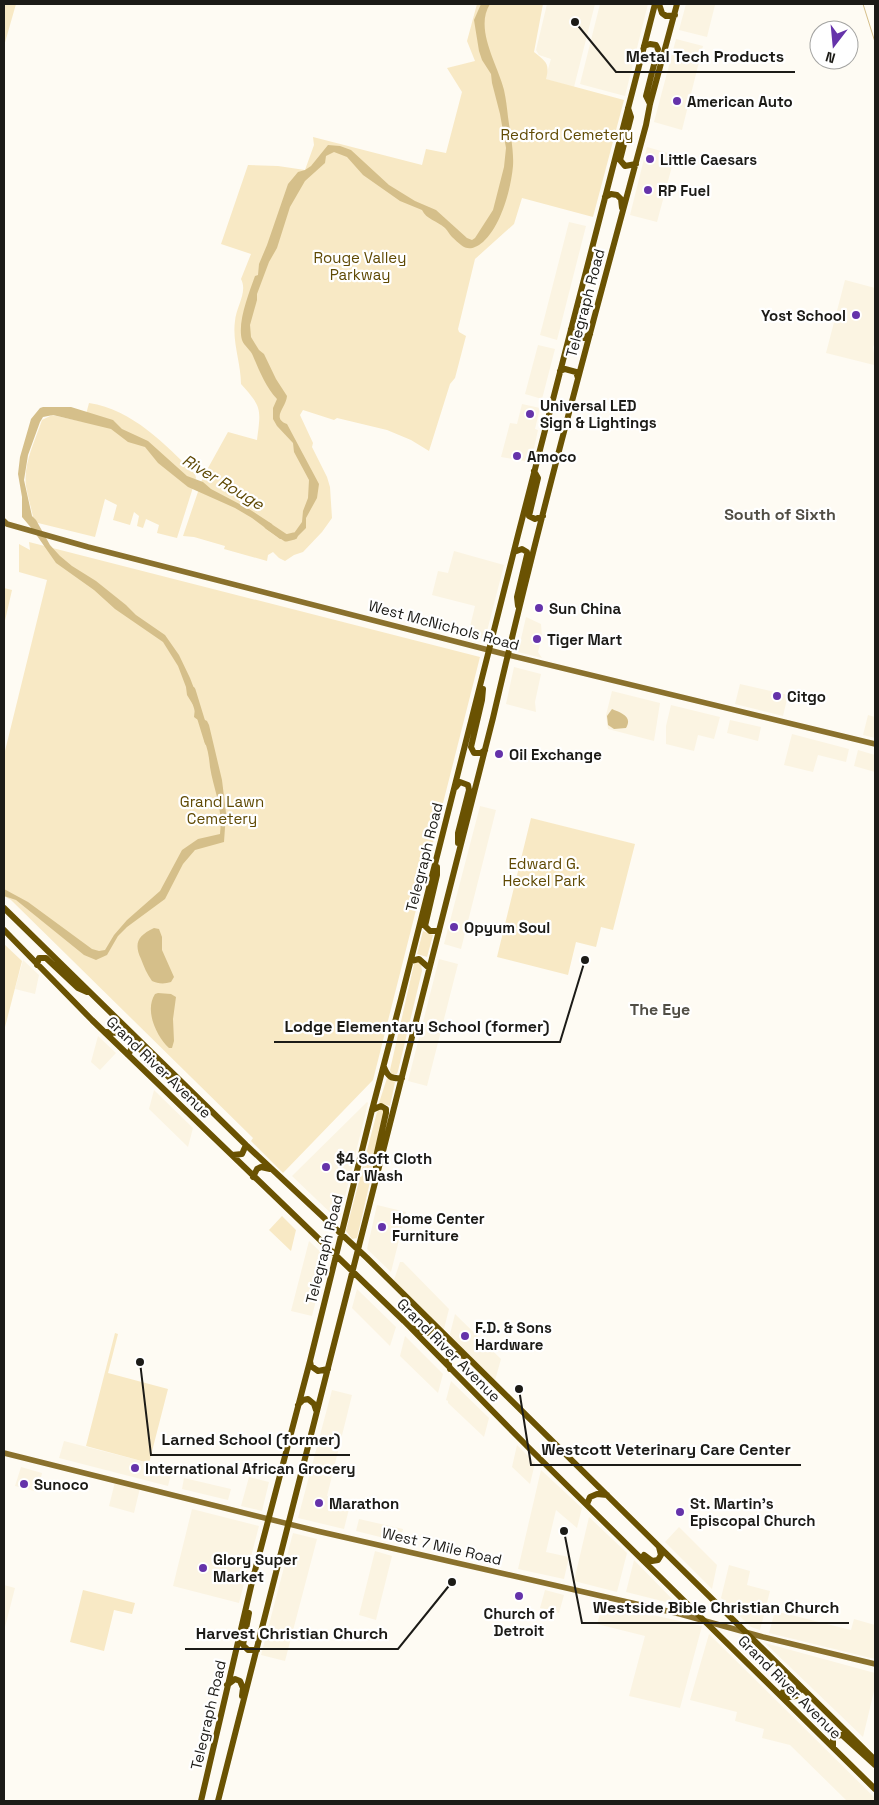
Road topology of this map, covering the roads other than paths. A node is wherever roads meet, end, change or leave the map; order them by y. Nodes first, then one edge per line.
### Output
1 (655, 4) edge
2 (660, 4) edge
3 (677, 4) edge
4 (674, 15) junction
5 (644, 46) junction
6 (650, 104) junction
7 (628, 108) junction
8 (636, 164) junction
9 (605, 198) junction
10 (622, 214) junction
11 (571, 329) junction
12 (590, 334) junction
13 (560, 371) junction
14 (578, 378) junction
15 (534, 471) junction
16 (543, 516) junction
17 (5, 523) edge
18 (514, 552) junction
19 (519, 609) junction
20 (489, 650) junction
21 (508, 655) junction
22 (483, 675) junction
23 (875, 744) edge
24 (485, 748) junction
25 (455, 788) junction
26 (456, 859) junction
27 (436, 860) junction
28 (4, 908) edge
29 (4, 930) edge
30 (439, 931) junction
31 (411, 961) junction
32 (37, 965) junction
33 (429, 968) junction
34 (90, 993) junction
35 (123, 1025) junction
36 (104, 1032) junction
37 (128, 1054) junction
38 (384, 1067) junction
39 (402, 1078) junction
40 (191, 1092) junction
41 (372, 1110) junction
42 (246, 1145) junction
43 (232, 1155) junction
44 (271, 1169) junction
45 (253, 1177) junction
46 (375, 1182) junction
47 (341, 1234) junction
48 (358, 1250) junction
49 (336, 1255) junction
50 (353, 1271) junction
51 (432, 1323) junction
52 (410, 1328) junction
53 (465, 1356) junction
54 (310, 1361) junction
55 (328, 1369) junction
56 (450, 1369) junction
57 (298, 1405) junction
58 (316, 1412) junction
59 (4, 1453) edge
60 (606, 1496) junction
61 (587, 1504) junction
62 (269, 1519) junction
63 (288, 1524) junction
64 (658, 1546) junction
65 (632, 1548) junction
66 (252, 1582) junction
67 (704, 1620) junction
68 (746, 1632) junction
69 (257, 1650) junction
70 (875, 1664) edge
71 (766, 1680) junction
72 (796, 1681) junction
73 (227, 1685) junction
74 (234, 1742) junction
75 (833, 1747) junction
76 (875, 1760) edge
77 (875, 1765) edge
78 (875, 1789) edge
79 (200, 1801) edge
80 (218, 1801) edge

1 - 5 main road, Telegraph Road
2 - 4 main road
3 - 4 main road, Telegraph Road
4 - 6 main road, Telegraph Road
5 - 6 main road
5 - 7 main road, Telegraph Road
6 - 8 main road, Telegraph Road
7 - 8 main road
7 - 9 main road, Telegraph Road
8 - 10 main road, Telegraph Road
9 - 10 main road
9 - 11 main road, Telegraph Road
10 - 12 main road, Telegraph Road
11 - 12 main road
11 - 13 main road, Telegraph Road
12 - 14 main road, Telegraph Road
13 - 14 main road
13 - 15 main road, Telegraph Road
14 - 16 main road, Telegraph Road
15 - 16 main road
15 - 18 main road, Telegraph Road
16 - 19 main road, Telegraph Road
17 - 20 main road, West McNichols Road
18 - 19 main road, Telegraph Road
18 - 20 main road, Telegraph Road
19 - 21 main road, Telegraph Road
20 - 21 main road, West McNichols Road
20 - 22 main road, Telegraph Road
21 - 23 main road, West McNichols Road
21 - 24 main road, Telegraph Road
22 - 24 main road, Telegraph Road
22 - 25 main road, Telegraph Road
24 - 26 main road, Telegraph Road
25 - 26 main road
25 - 27 main road, Telegraph Road
26 - 30 main road, Telegraph Road
27 - 30 main road
27 - 31 main road, Telegraph Road
28 - 34 main road, Grand River Avenue
29 - 32 main road, Grand River Avenue
30 - 33 main road, Telegraph Road
31 - 33 main road
31 - 38 main road, Telegraph Road
32 - 34 main road
32 - 36 main road, Grand River Avenue
33 - 39 main road, Telegraph Road
34 - 35 main road, Grand River Avenue
35 - 36 main road
35 - 40 main road, Grand River Avenue
36 - 37 main road, Grand River Avenue
37 - 40 main road
37 - 43 main road, Grand River Avenue
38 - 39 main road
38 - 41 main road, Telegraph Road
39 - 46 main road, Telegraph Road
40 - 42 main road, Grand River Avenue
41 - 46 main road
41 - 47 main road, Telegraph Road
42 - 43 main road
42 - 44 main road, Grand River Avenue
43 - 45 main road, Grand River Avenue
44 - 45 main road
44 - 47 main road, Grand River Avenue
45 - 49 main road, Grand River Avenue
46 - 48 main road, Telegraph Road
47 - 48 main road, Grand River Avenue
47 - 49 main road, Telegraph Road
48 - 50 main road, Telegraph Road
48 - 51 main road, Grand River Avenue
49 - 50 main road, Grand River Avenue
49 - 54 main road, Telegraph Road
50 - 52 main road, Grand River Avenue
50 - 55 main road, Telegraph Road
51 - 52 main road
51 - 53 main road, Grand River Avenue
52 - 56 main road, Grand River Avenue
53 - 56 main road
53 - 60 main road, Grand River Avenue
54 - 55 main road
54 - 57 main road, Telegraph Road
55 - 58 main road, Telegraph Road
56 - 61 main road, Grand River Avenue
57 - 58 main road
57 - 62 main road, Telegraph Road
58 - 63 main road, Telegraph Road
59 - 62 main road, West 7 Mile Road
60 - 61 main road
60 - 64 main road, Grand River Avenue
61 - 65 main road, Grand River Avenue
62 - 63 main road, West 7 Mile Road
62 - 66 main road, Telegraph Road
63 - 67 main road, West 7 Mile Road
63 - 69 main road, Telegraph Road
64 - 65 main road
64 - 68 main road, Grand River Avenue
65 - 67 main road, Grand River Avenue
66 - 69 main road
66 - 73 main road, Telegraph Road
67 - 68 main road, West 7 Mile Road
67 - 71 main road, Grand River Avenue
68 - 70 main road, West 7 Mile Road
68 - 72 main road, Grand River Avenue
69 - 74 main road, Telegraph Road
71 - 72 main road
71 - 75 main road, Grand River Avenue
72 - 76 main road, Grand River Avenue
73 - 74 main road
73 - 79 main road, Telegraph Road
74 - 80 main road, Telegraph Road
75 - 77 main road
75 - 78 main road, Grand River Avenue

